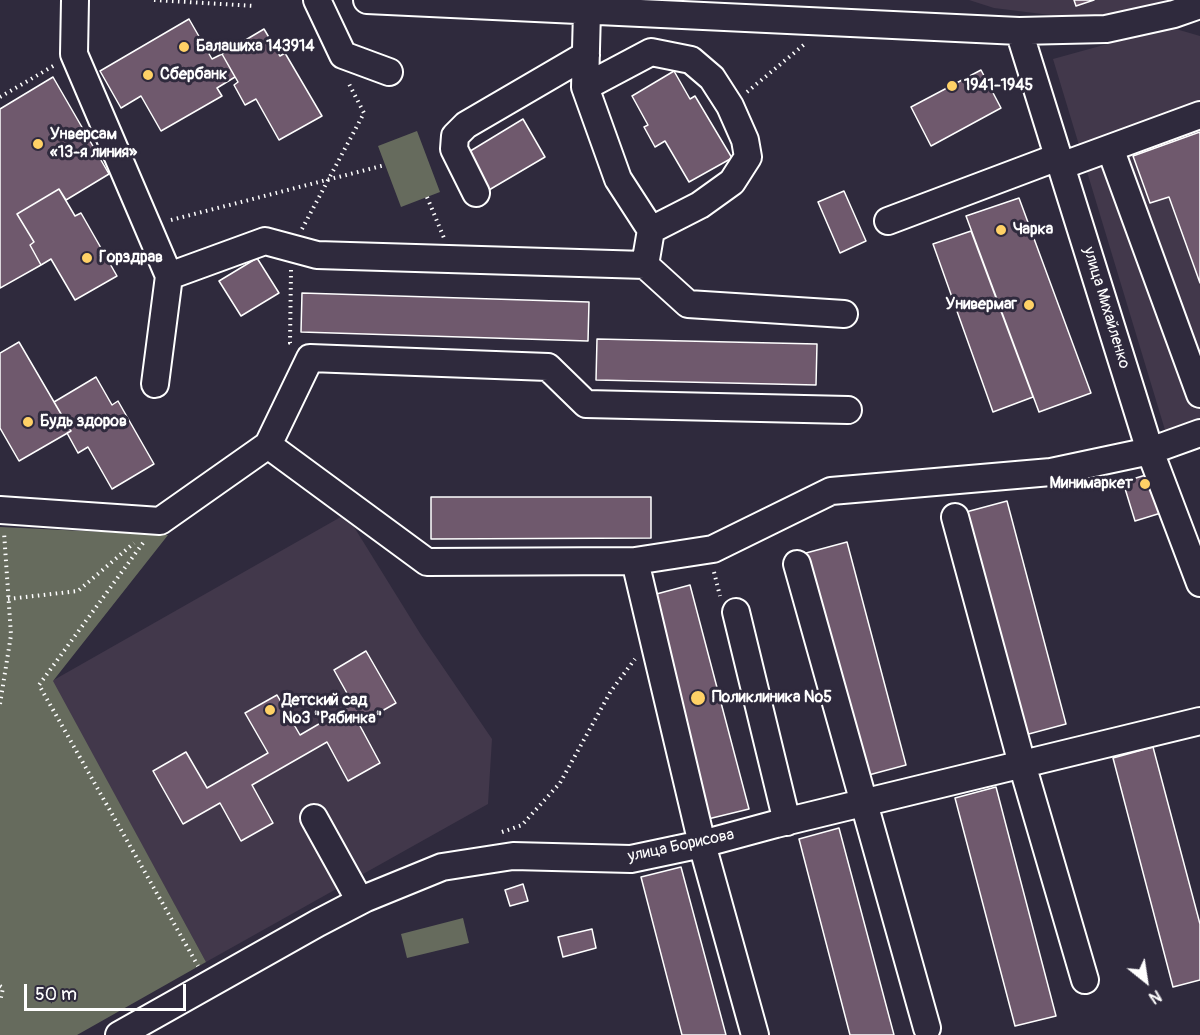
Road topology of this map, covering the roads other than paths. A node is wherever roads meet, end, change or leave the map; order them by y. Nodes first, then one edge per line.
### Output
1 (75, 0) edge
2 (317, 0) edge
3 (368, 0) edge
4 (1200, 5) edge
5 (762, 6) edge
6 (587, 11) junction
7 (1019, 31) junction
8 (586, 55) junction
9 (389, 72) dead end
10 (585, 87) junction
11 (1200, 115) edge
12 (1110, 148) junction
13 (1060, 161) junction
14 (476, 193) dead end
15 (888, 221) dead end
16 (651, 230) junction
17 (645, 265) junction
18 (169, 276) junction
19 (844, 314) dead end
20 (155, 384) dead end
21 (1200, 394) edge
22 (848, 410) dead end
23 (1200, 433) edge
24 (268, 446) junction
25 (1150, 451) junction
26 (1, 510) edge
27 (955, 517) dead end
28 (635, 561) junction
29 (797, 564) dead end
30 (1200, 583) edge
31 (736, 612) dead end
32 (1200, 721) edge
33 (1022, 764) junction
34 (863, 803) junction
35 (314, 818) dead end
36 (787, 822) junction
37 (702, 844) junction
38 (360, 901) junction
39 (1085, 980) dead end
40 (927, 1028) dead end
41 (119, 1035) edge
42 (755, 1035) edge

1 - 18 street
2 - 9 street
3 - 6 street
4 - 7 street
5 - 6 street
5 - 7 street
6 - 8 street
7 - 13 street, улица Михайленко
8 - 10 street
8 - 14 street
10 - 16 street
10 - 16 street
11 - 12 street
12 - 13 street
12 - 21 street
13 - 15 street
13 - 25 street, улица Михайленко
16 - 17 street
17 - 18 street
17 - 19 street
18 - 20 street
22 - 24 street
23 - 25 street
24 - 26 street
24 - 28 street
25 - 28 street
25 - 30 street, улица Михайленко
27 - 33 street
28 - 37 street
29 - 34 street
31 - 36 street
32 - 33 street, улица Борисова
33 - 34 street, улица Борисова
33 - 39 street
34 - 36 street, улица Борисова
34 - 40 street
35 - 38 street
36 - 37 street, улица Борисова
37 - 38 street, улица Борисова
37 - 42 street
38 - 41 street, улица Борисова

